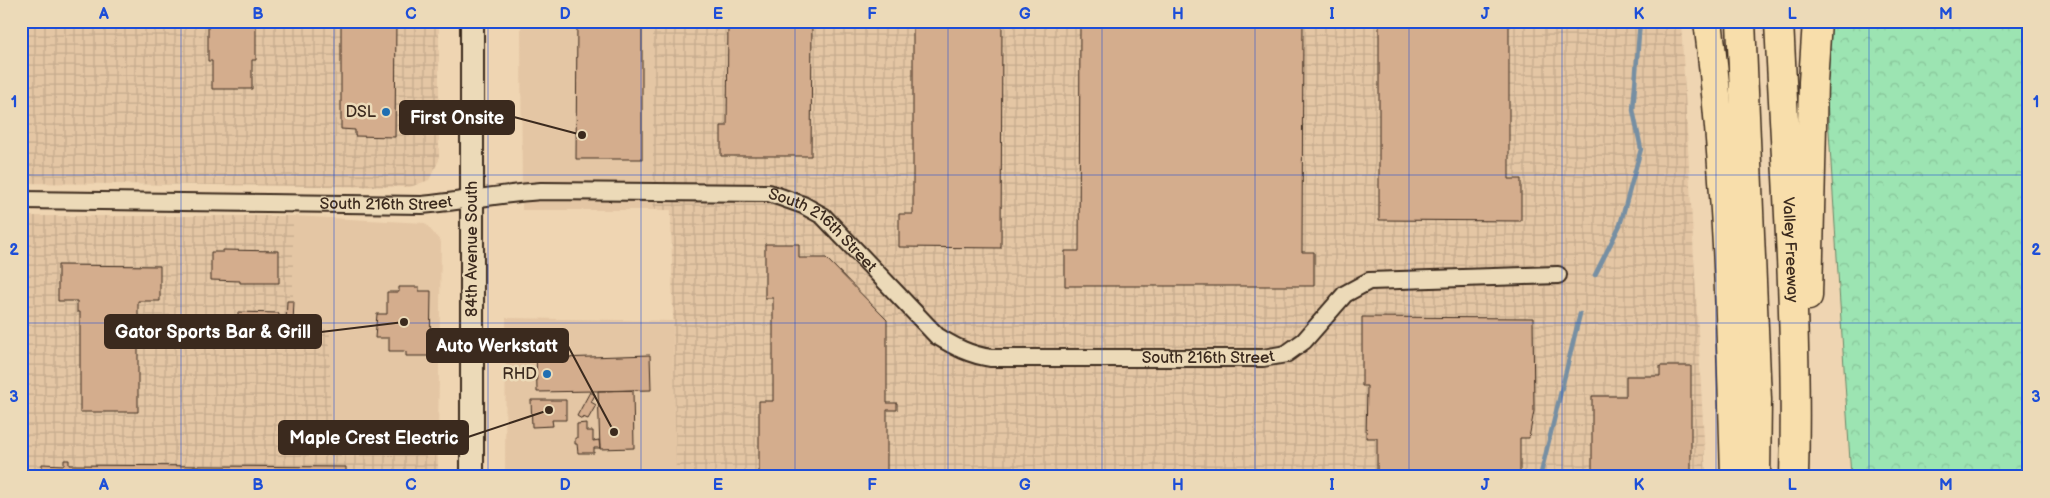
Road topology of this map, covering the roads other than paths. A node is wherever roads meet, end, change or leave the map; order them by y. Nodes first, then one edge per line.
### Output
1 (472, 21) edge
2 (1708, 21) edge
3 (1741, 21) edge
4 (1778, 21) edge
5 (1817, 21) edge
6 (21, 200) edge
7 (473, 200) junction
8 (1558, 274) dead end
9 (1795, 430) junction
10 (472, 477) edge
11 (1735, 477) edge
12 (1756, 477) edge
13 (1794, 477) edge

1 - 7 main road, 84th Avenue South
2 - 11 highway
3 - 12 highway
4 - 9 highway, Valley Freeway
5 - 9 highway
6 - 7 street, South 216th Street
7 - 8 street, South 216th Street
7 - 10 main road, 84th Avenue South
9 - 13 highway, Valley Freeway

